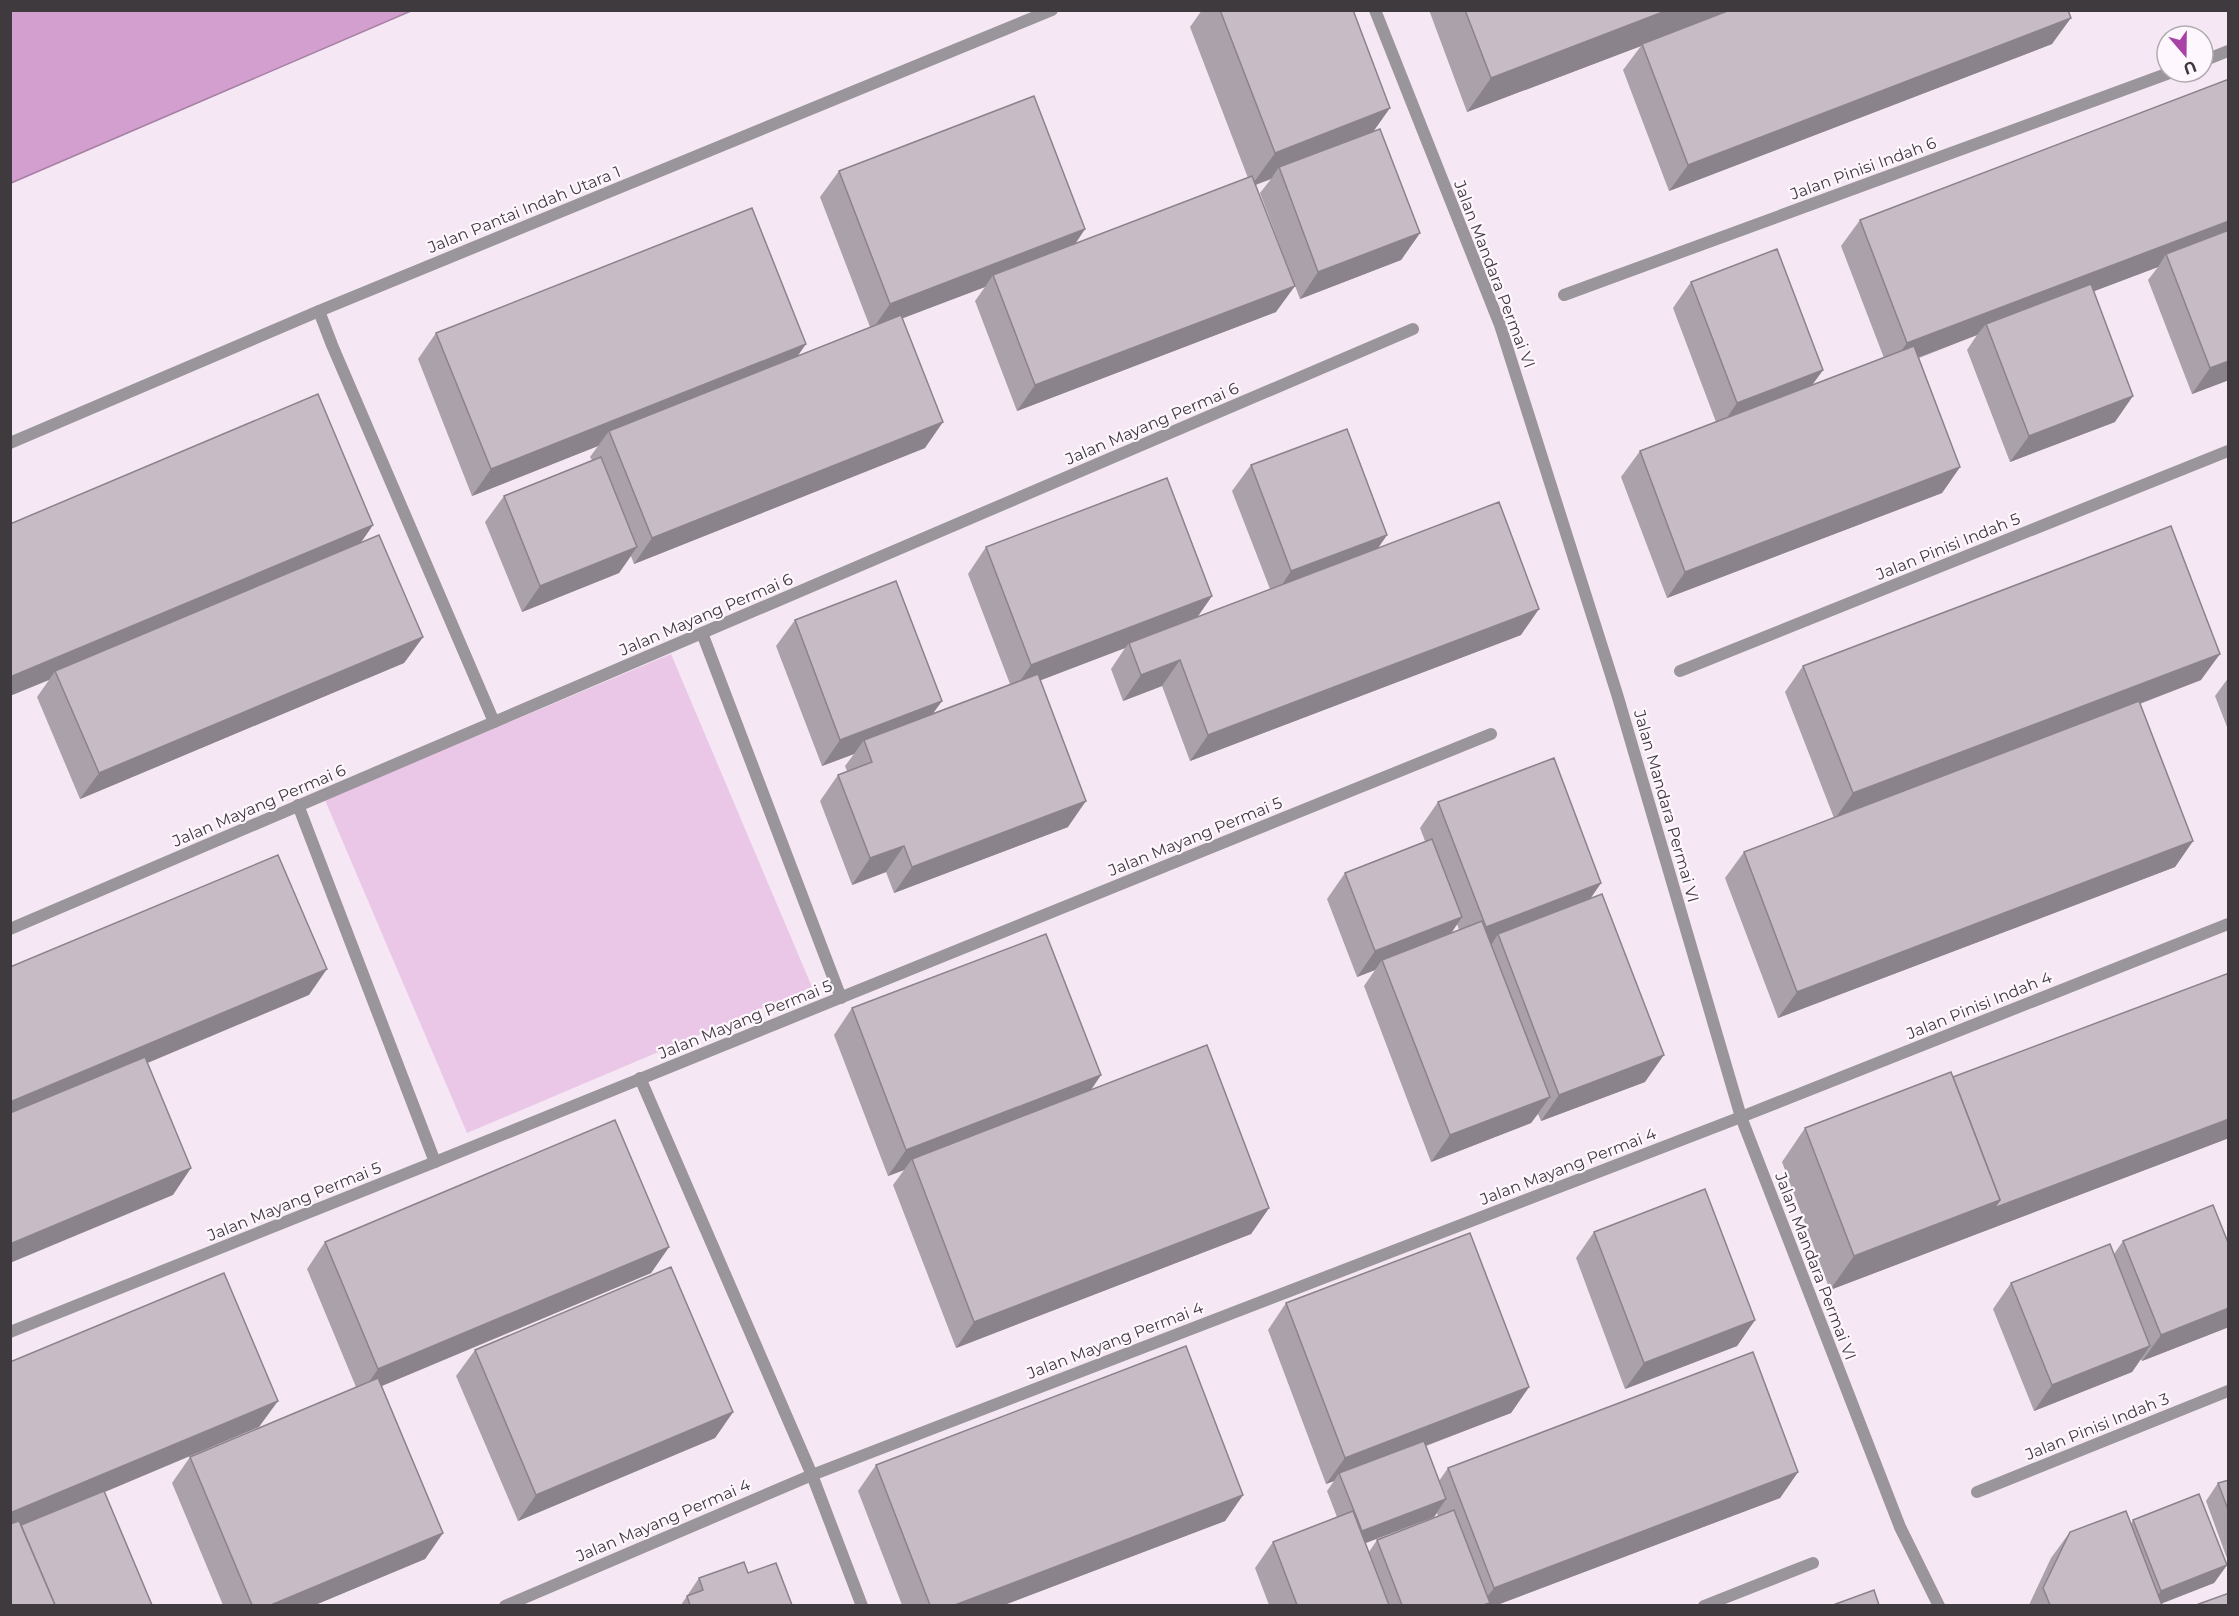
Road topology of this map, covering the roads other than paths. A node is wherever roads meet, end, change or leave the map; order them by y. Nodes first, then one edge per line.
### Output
1 (1052, 10) edge
2 (1375, 10) edge
3 (2155, 78) edge
4 (1564, 295) dead end
5 (319, 310) junction
6 (1413, 329) dead end
7 (10, 443) edge
8 (2229, 451) edge
9 (702, 633) junction
10 (1680, 671) dead end
11 (494, 722) junction
12 (1491, 734) dead end
13 (298, 805) junction
14 (2229, 924) edge
15 (10, 928) edge
16 (841, 998) junction
17 (640, 1078) junction
18 (1741, 1117) junction
19 (435, 1162) junction
20 (10, 1332) edge
21 (2229, 1391) edge
22 (812, 1474) junction
23 (1977, 1492) dead end
24 (1813, 1563) dead end
25 (505, 1605) edge
26 (862, 1605) edge
27 (1704, 1605) edge
28 (1939, 1605) edge

1 - 5 street, Jalan Pantai Indah Utara 1
2 - 18 street, Jalan Mandara Permai VI
3 - 4 street, Jalan Pinisi Indah 6
5 - 7 street, Jalan Pantai Indah Utara 1
5 - 11 street
6 - 9 street, Jalan Mayang Permai 6
8 - 10 street, Jalan Pinisi Indah 5
9 - 11 street, Jalan Mayang Permai 6
9 - 16 street
11 - 13 street, Jalan Mayang Permai 6
12 - 16 street, Jalan Mayang Permai 5
13 - 15 street, Jalan Mayang Permai 6
13 - 19 street
14 - 18 street, Jalan Pinisi Indah 4
16 - 17 street, Jalan Mayang Permai 5
17 - 19 street, Jalan Mayang Permai 5
17 - 22 street
18 - 22 street, Jalan Mayang Permai 4
18 - 28 street, Jalan Mandara Permai VI
19 - 20 street, Jalan Mayang Permai 5
21 - 23 street, Jalan Pinisi Indah 3
22 - 25 street, Jalan Mayang Permai 4
22 - 26 street
24 - 27 street

